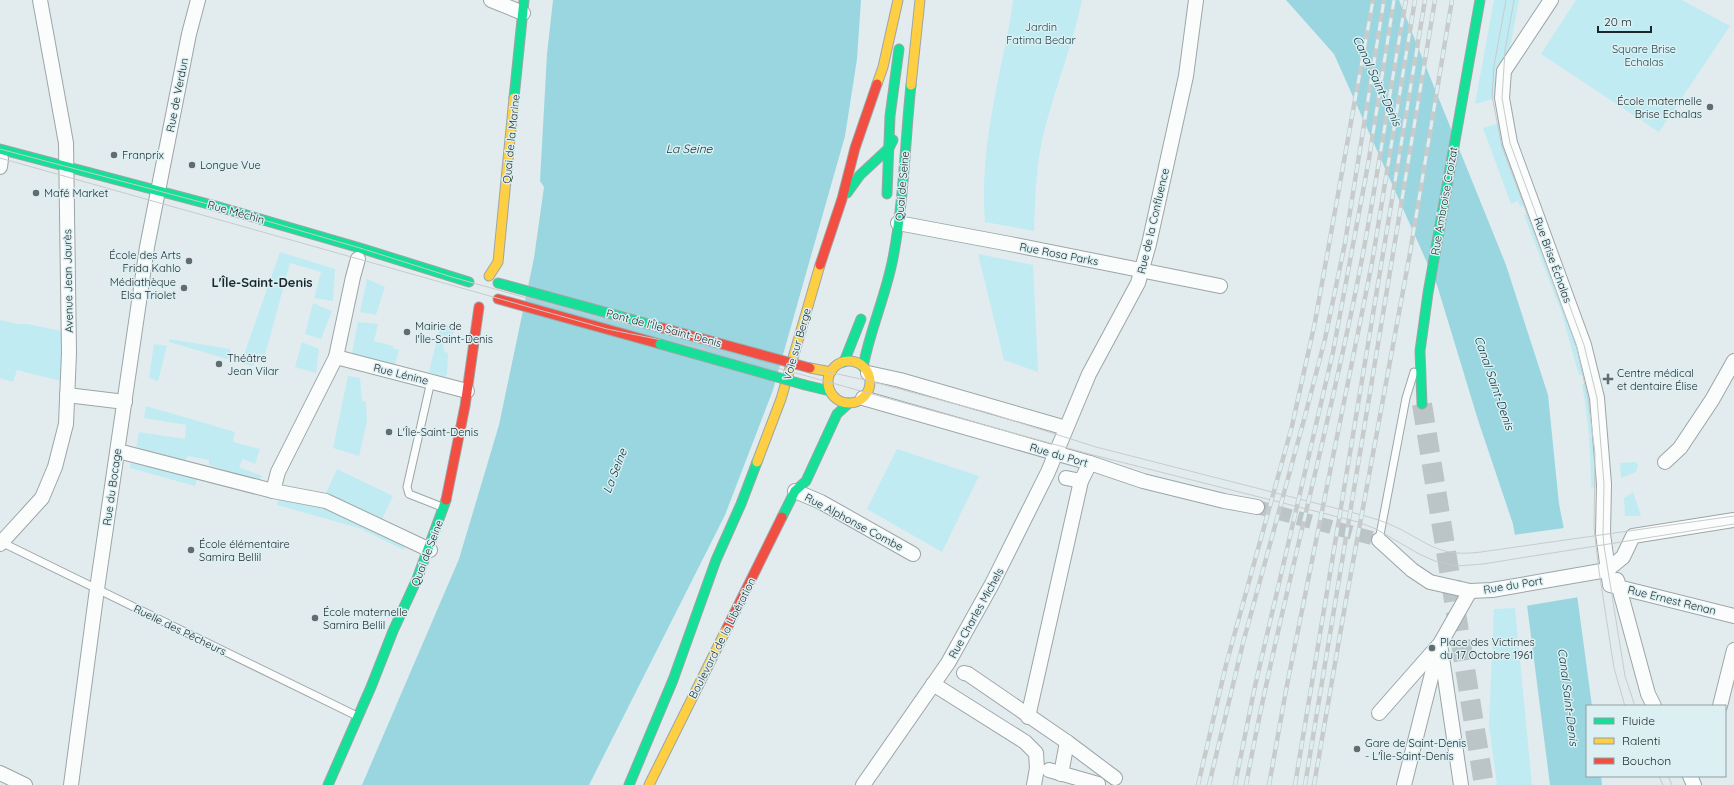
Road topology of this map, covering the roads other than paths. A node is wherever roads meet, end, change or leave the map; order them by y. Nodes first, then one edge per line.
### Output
1 (40, 0) edge
2 (198, 0) edge
3 (491, 0) edge
4 (899, 0) edge
5 (920, 0) edge
6 (1196, 0) edge
7 (1480, 0) edge
8 (1551, 0) edge
9 (524, 7) edge
10 (896, 38) junction
11 (909, 95) junction
12 (889, 148) junction
13 (0, 158) edge
14 (27, 166) dead end
15 (67, 175) junction
16 (156, 199) junction
17 (842, 199) junction
18 (887, 207) dead end
19 (898, 224) junction
20 (358, 259) dead end
21 (1142, 270) junction
22 (476, 280) junction
23 (498, 283) junction
24 (1220, 286) dead end
25 (498, 299) junction
26 (470, 301) dead end
27 (479, 307) junction
28 (865, 307) dead end
29 (1420, 351) junction
30 (336, 357) junction
31 (1734, 361) edge
32 (844, 362) junction
33 (865, 370) junction
34 (831, 372) junction
35 (431, 381) junction
36 (467, 391) junction
37 (831, 392) junction
38 (67, 395) junction
39 (863, 398) junction
40 (124, 402) junction
41 (849, 403) junction
42 (826, 404) dead end
43 (1422, 404) tunnel mouth
44 (1066, 428) junction
45 (118, 451) junction
46 (1056, 453) junction
47 (1665, 462) dead end
48 (1090, 463) junction
49 (796, 476) dead end
50 (1066, 478) dead end
51 (1081, 482) junction
52 (273, 491) junction
53 (795, 491) junction
54 (1257, 507) tunnel mouth
55 (444, 508) junction
56 (1734, 520) edge
57 (1379, 540) joint
58 (1, 543) edge
59 (430, 550) junction
60 (913, 554) dead end
61 (1610, 568) junction
62 (1614, 586) junction
63 (97, 589) junction
64 (1470, 591) junction
65 (739, 605) junction
66 (698, 608) junction
67 (1734, 616) edge
68 (715, 628) dead end
69 (700, 629) dead end
70 (1440, 644) junction
71 (1734, 650) edge
72 (692, 656) dead end
73 (700, 661) dead end
74 (964, 673) dead end
75 (673, 680) junction
76 (933, 684) junction
77 (696, 689) junction
78 (1654, 705) edge
79 (1720, 705) edge
80 (1379, 713) dead end
81 (358, 717) junction
82 (1028, 717) junction
83 (1067, 742) junction
84 (0, 773) edge
85 (1115, 778) dead end
86 (1098, 784) dead end
87 (25, 785) edge
88 (71, 785) edge
89 (328, 785) edge
90 (629, 785) edge
91 (649, 785) edge
92 (863, 785) edge
93 (1034, 785) edge
94 (1404, 785) edge
95 (1461, 785) edge

1 - 15 street, Avenue Jean Jaurès
2 - 16 street, Rue de Verdun
3 - 9 street
4 - 10 main road, Voie sur Berge
5 - 11 main road, Quai de Seine
6 - 21 street, Rue de la Confluence
7 - 29 main road, Rue Ambroise Croizat
8 - 61 street, Rue Brise Échalas
9 - 22 main road, Quai de la Marine
10 - 12 main road, Quai de Seine
10 - 17 main road, Voie sur Berge
11 - 12 main road
11 - 19 main road, Quai de Seine
12 - 17 main road
12 - 18 main road, Quai de Seine
13 - 14 main road, Rue Méchin
13 - 15 main road, Rue Méchin
15 - 16 main road, Rue Méchin
15 - 38 street, Avenue Jean Jaurès
16 - 22 main road, Rue Méchin
16 - 40 street, Rue du Bocage
17 - 66 main road, Voie sur Berge
19 - 21 street, Rue Rosa Parks
19 - 33 main road, Quai de Seine
20 - 30 street
21 - 24 street, Rue Rosa Parks
21 - 44 street, Rue de la Confluence
22 - 23 main road
23 - 25 main road
23 - 34 main road, Pont de l'Île Saint-Denis, bridge
25 - 27 main road
25 - 37 main road, Pont de l'Île Saint-Denis, bridge
26 - 27 main road
27 - 36 main road, Quai de Seine
28 - 32 main road
29 - 43 main road, Rue Ambroise Croizat
29 - 57 lane
30 - 35 street, Rue Lénine
30 - 52 street
31 - 47 street
32 - 33 main road
32 - 34 main road
33 - 39 main road
33 - 44 street
34 - 37 main road
35 - 36 street, Rue Lénine
35 - 55 lane
36 - 55 main road, Quai de Seine
37 - 41 main road
37 - 42 main road
38 - 40 street
38 - 58 street, Avenue Jean Jaurès
39 - 41 main road
39 - 46 street, Rue du Port
40 - 45 street, Rue du Bocage
41 - 53 main road, Boulevard de la Libération
44 - 46 street, Rue Charles Michels
45 - 52 street
45 - 63 street, Rue du Bocage
46 - 48 street, Rue du Port
46 - 76 street, Rue Charles Michels
48 - 51 street
48 - 54 street, Rue du Port
49 - 53 main road, Boulevard de la Libération
50 - 51 street
51 - 82 street
52 - 59 street
53 - 60 street, Rue Alphonse Combe
53 - 65 main road, Boulevard de la Libération
55 - 59 main road, Quai de Seine
56 - 61 street
57 - 64 street, Rue du Port
58 - 63 lane, Ruelle des Pêcheurs
59 - 81 main road, Quai de Seine
61 - 62 street, Rue Brise Échalas
61 - 64 street, Rue du Port
62 - 67 street, Rue Ernest Renan
62 - 78 street, Rue Brise Échalas
63 - 81 lane, Ruelle des Pêcheurs
63 - 88 street, Rue du Bocage
64 - 70 street
65 - 68 main road
65 - 77 main road, Boulevard de la Libération
66 - 69 main road
66 - 75 main road, Voie sur Berge
70 - 80 street
70 - 94 street
70 - 95 street
71 - 79 street
72 - 75 main road
73 - 77 main road
74 - 82 street
75 - 90 main road
76 - 92 street, Rue Charles Michels
76 - 93 street
77 - 91 main road, Boulevard de la Libération
81 - 89 main road, Quai de Seine
82 - 83 street
83 - 85 street
83 - 86 street
84 - 87 street

